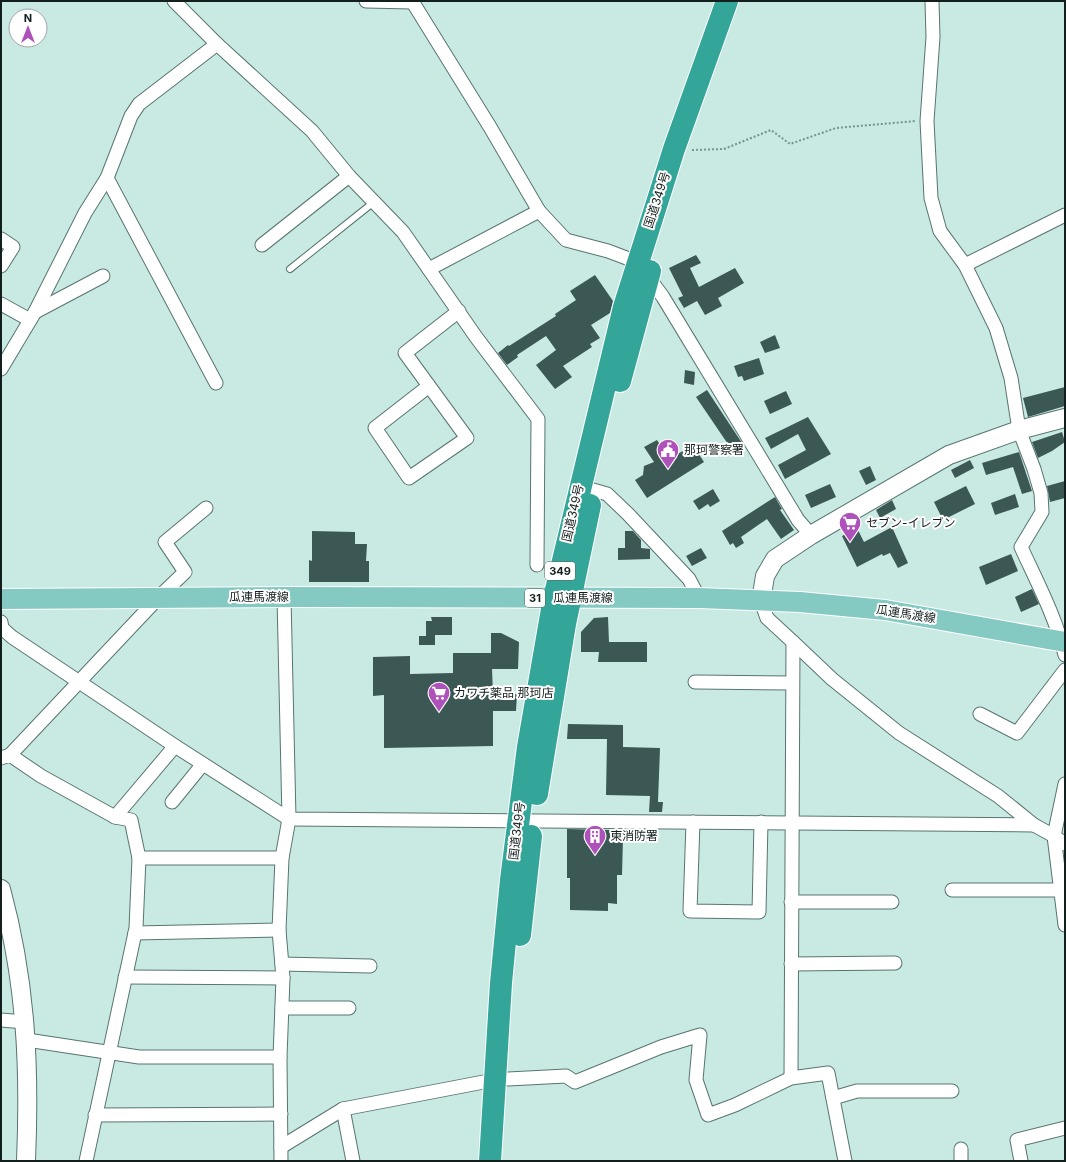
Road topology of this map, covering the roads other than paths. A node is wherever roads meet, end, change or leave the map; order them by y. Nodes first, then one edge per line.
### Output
1 (174, 1) edge
2 (366, 1) edge
3 (412, 1) edge
4 (727, 1) edge
5 (742, 1) edge
6 (932, 1) edge
7 (216, 44) junction
8 (349, 176) junction
9 (107, 178) junction
10 (374, 202) junction
11 (539, 211) junction
12 (1065, 215) edge
13 (1, 239) edge
14 (262, 245) dead end
15 (965, 265) junction
16 (1, 266) edge
17 (290, 269) dead end
18 (429, 269) junction
19 (643, 270) junction
20 (103, 276) dead end
21 (1, 304) edge
22 (459, 311) junction
23 (33, 316) junction
24 (1, 369) edge
25 (216, 383) dead end
26 (429, 386) junction
27 (1065, 418) edge
28 (1019, 430) junction
29 (593, 490) junction
30 (206, 508) dead end
31 (811, 535) junction
32 (537, 565) dead end
33 (159, 597) junction
34 (284, 597) junction
35 (562, 597) junction
36 (699, 598) junction
37 (761, 601) junction
38 (2, 602) edge
39 (1, 622) edge
40 (793, 642) junction
41 (1064, 646) edge
42 (1065, 670) edge
43 (79, 681) junction
44 (695, 682) dead end
45 (792, 683) junction
46 (980, 714) dead end
47 (175, 746) junction
48 (5, 757) edge
49 (203, 764) junction
50 (1065, 784) edge
51 (172, 802) dead end
52 (115, 817) junction
53 (289, 819) junction
54 (525, 820) junction
55 (693, 822) junction
56 (761, 822) junction
57 (792, 822) junction
58 (1034, 824) junction
59 (1054, 836) junction
60 (1065, 844) edge
61 (139, 858) junction
62 (282, 858) junction
63 (1, 889) edge
64 (952, 890) dead end
65 (1060, 890) junction
66 (791, 902) junction
67 (892, 902) dead end
68 (1065, 925) edge
69 (280, 930) junction
70 (135, 933) junction
71 (895, 963) dead end
72 (282, 964) junction
73 (791, 964) junction
74 (370, 966) dead end
75 (125, 977) junction
76 (283, 978) junction
77 (282, 1008) junction
78 (349, 1008) dead end
79 (1, 1020) edge
80 (25, 1022) junction
81 (27, 1040) junction
82 (108, 1053) junction
83 (280, 1057) junction
84 (791, 1078) junction
85 (501, 1080) junction
86 (952, 1091) dead end
87 (833, 1098) junction
88 (344, 1109) junction
89 (280, 1114) junction
90 (95, 1115) junction
91 (1065, 1128) edge
92 (281, 1147) junction
93 (26, 1161) edge
94 (86, 1161) edge
95 (281, 1161) edge
96 (354, 1161) edge
97 (490, 1161) edge
98 (505, 1161) edge
99 (845, 1161) edge
100 (1021, 1161) edge

1 - 7 street
2 - 3 street
3 - 11 street
4 - 19 highway, 国道349号 / 349
5 - 19 highway, 国道349号 / 349
6 - 15 street
7 - 8 street
7 - 9 street
8 - 10 street
8 - 14 street
9 - 23 street
9 - 25 street
10 - 17 lane
10 - 18 street
11 - 18 street
11 - 19 street
12 - 15 street
13 - 16 street
15 - 28 street
18 - 22 street
19 - 29 highway, 国道349号 / 349
19 - 31 street
19 - 35 highway, 国道349号 / 349
20 - 23 street
21 - 23 street
22 - 26 street
22 - 32 street
23 - 24 street
26 - 26 street
27 - 28 street
28 - 31 street
28 - 41 street
29 - 35 highway, 国道349号 / 349
29 - 36 street
30 - 33 street
31 - 37 street
33 - 34 main road, 瓜連馬渡線 / 31
33 - 38 main road, 瓜連馬渡線 / 31
33 - 43 street
34 - 35 main road, 瓜連馬渡線 / 31
34 - 53 street
35 - 36 main road, 瓜連馬渡線 / 31
35 - 54 highway, 国道349号 / 349
36 - 37 main road, 瓜連馬渡線 / 31
37 - 40 street
37 - 41 main road, 瓜連馬渡線 / 31
39 - 43 street
40 - 45 street
40 - 58 street
42 - 46 street
43 - 47 street
43 - 48 street
44 - 45 street
45 - 57 street
47 - 49 street
47 - 52 street
48 - 52 street
49 - 51 street
49 - 53 street
50 - 59 street
52 - 61 street
53 - 54 street
53 - 62 street
54 - 55 street
54 - 85 highway, 国道349号 / 349
55 - 56 street
55 - 56 street
56 - 57 street
57 - 58 street
57 - 66 street
58 - 59 street
59 - 60 street
59 - 65 street
61 - 62 street
61 - 70 street
62 - 69 street
63 - 80 street
64 - 65 street
65 - 68 street
66 - 67 street
66 - 73 street
69 - 70 street
69 - 72 street
70 - 75 street
71 - 73 street
72 - 74 street
72 - 76 street
73 - 84 street
75 - 76 street
75 - 82 street
76 - 77 street
77 - 78 street
77 - 83 street
79 - 80 street
80 - 81 street
81 - 82 street
81 - 93 street
82 - 83 street
82 - 90 street
83 - 89 street
84 - 85 street
84 - 87 street
85 - 88 street
85 - 97 highway, 国道349号 / 349
85 - 98 highway, 国道349号 / 349
86 - 87 street
87 - 99 street
88 - 92 street
88 - 96 street
89 - 90 street
89 - 92 street
90 - 94 street
91 - 100 street
92 - 95 street

